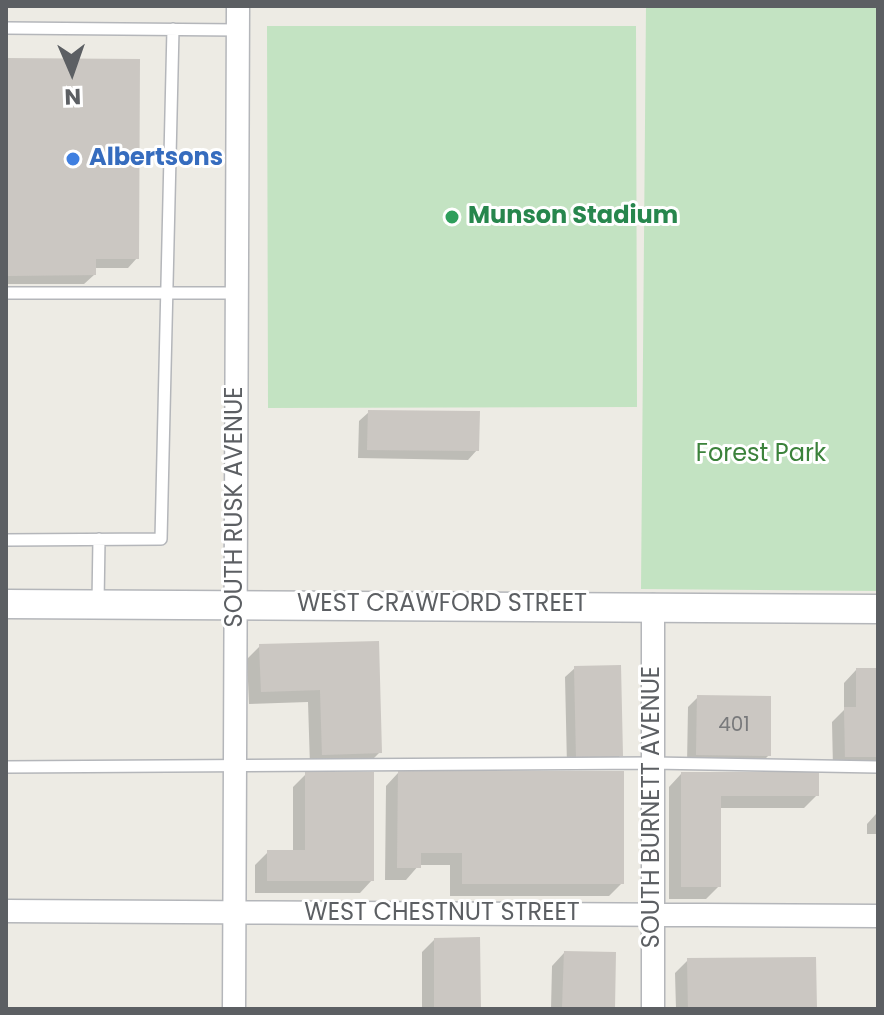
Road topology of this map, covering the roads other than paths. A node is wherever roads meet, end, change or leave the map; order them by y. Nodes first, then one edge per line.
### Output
1 (238, 6) edge
2 (6, 28) edge
3 (173, 29) junction
4 (238, 30) junction
5 (6, 293) edge
6 (164, 293) junction
7 (235, 293) junction
8 (99, 539) junction
9 (6, 540) edge
10 (6, 604) edge
11 (98, 605) junction
12 (653, 605) junction
13 (236, 606) junction
14 (878, 609) edge
15 (653, 763) junction
16 (235, 765) junction
17 (6, 767) edge
18 (878, 767) edge
19 (6, 911) edge
20 (234, 914) junction
21 (653, 914) junction
22 (878, 916) edge
23 (234, 1009) edge
24 (653, 1009) edge

1 - 4 street, SOUTH RUSK AVENUE
2 - 3 lane
3 - 4 lane
3 - 6 lane
4 - 7 street, SOUTH RUSK AVENUE
5 - 6 lane
6 - 7 lane
6 - 8 lane
7 - 13 street, SOUTH RUSK AVENUE
8 - 9 lane
8 - 11 lane
10 - 11 street, WEST CRAWFORD STREET
11 - 13 street, WEST CRAWFORD STREET
12 - 13 street, WEST CRAWFORD STREET
12 - 14 street, WEST CRAWFORD STREET
12 - 15 street, SOUTH BURNETT AVENUE
13 - 16 street, SOUTH RUSK AVENUE
15 - 16 lane
15 - 18 lane
15 - 21 street, SOUTH BURNETT AVENUE
16 - 17 lane
16 - 20 street, SOUTH RUSK AVENUE
19 - 20 street, WEST CHESTNUT STREET
20 - 21 street, WEST CHESTNUT STREET
20 - 23 street, SOUTH RUSK AVENUE
21 - 22 street, WEST CHESTNUT STREET
21 - 24 street, SOUTH BURNETT AVENUE

